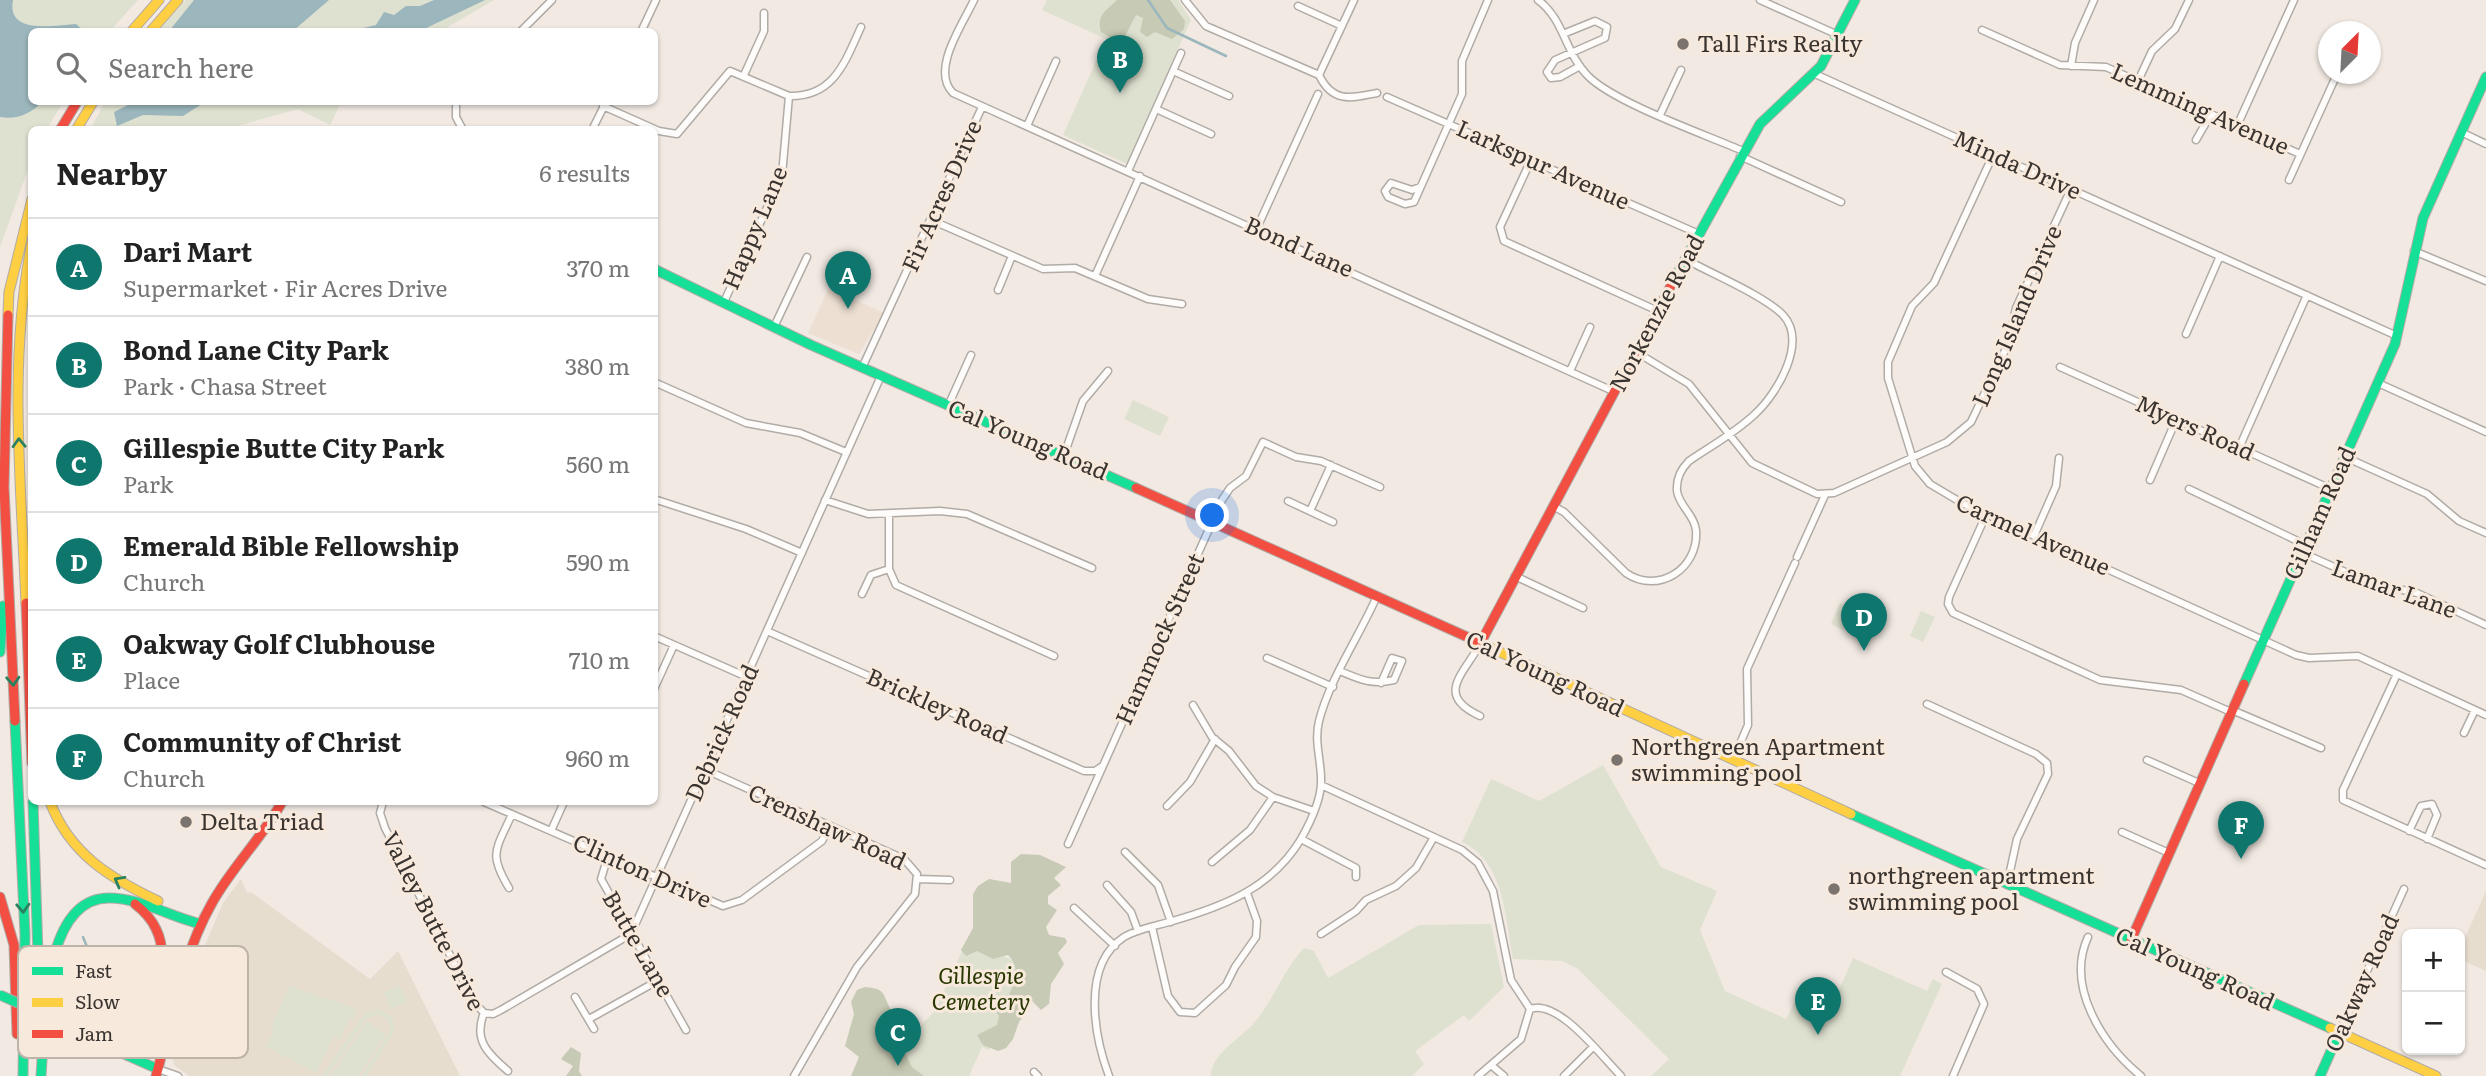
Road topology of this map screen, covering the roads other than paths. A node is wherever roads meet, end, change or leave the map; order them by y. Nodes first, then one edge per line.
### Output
1 (159, 0) edge
2 (178, 0) edge
3 (552, 0) edge
4 (656, 0) edge
5 (974, 0) edge
6 (1185, 0) edge
7 (1354, 0) edge
8 (1488, 0) edge
9 (1538, 0) edge
10 (1760, 0) edge
11 (1856, 0) edge
12 (2094, 0) edge
13 (2189, 0) edge
14 (2294, 0) edge
15 (1298, 6) dead end
16 (764, 13) dead end
17 (1342, 26) junction
18 (861, 27) dead end
19 (134, 28) edge
20 (154, 28) edge
21 (524, 28) edge
22 (643, 28) edge
23 (1982, 30) dead end
24 (1563, 34) junction
25 (1839, 36) junction
26 (1571, 52) junction
27 (1181, 53) dead end
28 (1056, 61) dead end
29 (1580, 66) junction
30 (2071, 66) junction
31 (1681, 70) dead end
32 (1173, 71) junction
33 (1815, 74) junction
34 (744, 75) junction
35 (1319, 75) junction
36 (2486, 78) edge
37 (2138, 81) junction
38 (2332, 84) edge
39 (1318, 94) dead end
40 (1374, 94) dead end
41 (789, 96) junction
42 (1229, 96) dead end
43 (1387, 97) dead end
44 (75, 105) edge
45 (91, 105) edge
46 (456, 105) edge
47 (604, 105) edge
48 (606, 105) edge
49 (982, 107) junction
50 (1156, 109) junction
51 (2211, 114) junction
52 (1660, 115) junction
53 (1449, 124) junction
54 (62, 126) edge
55 (78, 126) edge
56 (461, 126) edge
57 (594, 126) edge
58 (649, 126) edge
59 (1027, 126) junction
60 (2237, 126) junction
61 (658, 131) edge
62 (2461, 132) junction
63 (1212, 134) dead end
64 (2196, 139) dead end
65 (2486, 144) edge
66 (1741, 153) junction
67 (2300, 154) junction
68 (1993, 155) junction
69 (1531, 160) junction
70 (1128, 171) junction
71 (1140, 176) junction
72 (2289, 180) dead end
73 (1420, 187) junction
74 (2071, 189) junction
75 (1841, 202) dead end
76 (28, 215) edge
77 (930, 220) junction
78 (1257, 228) junction
79 (1699, 234) junction
80 (2414, 251) junction
81 (1013, 256) junction
82 (807, 257) dead end
83 (2220, 257) junction
84 (1685, 259) junction
85 (28, 261) edge
86 (658, 271) edge
87 (1095, 276) junction
88 (2486, 281) edge
89 (998, 290) dead end
90 (2307, 295) junction
91 (724, 302) junction
92 (1182, 304) dead end
93 (1658, 311) junction
94 (774, 327) junction
95 (1590, 327) dead end
96 (2186, 334) dead end
97 (2397, 336) junction
98 (1636, 352) junction
99 (971, 355) dead end
100 (2060, 367) dead end
101 (862, 368) junction
102 (1108, 371) dead end
103 (1570, 371) junction
104 (881, 376) junction
105 (2378, 383) junction
106 (658, 384) edge
107 (1615, 392) junction
108 (948, 407) junction
109 (2176, 419) junction
110 (2486, 432) edge
111 (1728, 435) junction
112 (2239, 448) junction
113 (846, 452) junction
114 (1064, 455) junction
115 (2345, 457) junction
116 (1911, 458) junction
117 (2059, 458) dead end
118 (1331, 465) junction
119 (2150, 480) dead end
120 (4, 486) junction
121 (1380, 487) dead end
122 (2189, 489) dead end
123 (2331, 489) junction
124 (1825, 495) junction
125 (658, 500) edge
126 (825, 500) junction
127 (1288, 501) dead end
128 (1553, 506) junction
129 (1310, 511) junction
130 (1986, 514) junction
131 (888, 516) junction
132 (1212, 522) junction
133 (1333, 522) dead end
134 (2486, 533) edge
135 (2034, 536) junction
136 (2304, 549) junction
137 (802, 553) junction
138 (1092, 568) dead end
139 (889, 569) junction
140 (1514, 576) junction
141 (862, 594) dead end
142 (1377, 596) junction
143 (1583, 608) dead end
144 (2486, 625) edge
145 (767, 631) junction
146 (26, 633) junction
147 (658, 638) edge
148 (2264, 639) junction
149 (1480, 644) junction
150 (674, 645) junction
151 (28, 646) edge
152 (0, 652) edge
153 (1054, 656) dead end
154 (1267, 658) dead end
155 (1340, 671) junction
156 (2397, 674) junction
157 (28, 676) edge
158 (747, 677) junction
159 (658, 680) edge
160 (1381, 683) dead end
161 (1333, 687) junction
162 (1927, 704) dead end
163 (1193, 705) dead end
164 (2475, 710) junction
165 (2231, 711) junction
166 (2486, 715) edge
167 (1479, 716) dead end
168 (2464, 733) dead end
169 (1214, 739) junction
170 (2321, 748) dead end
171 (1733, 760) junction
172 (2147, 760) dead end
173 (1105, 761) junction
174 (706, 770) junction
175 (2199, 783) junction
176 (1321, 785) junction
177 (1273, 797) junction
178 (33, 805) edge
179 (51, 805) edge
180 (280, 805) edge
181 (382, 805) edge
182 (491, 805) edge
183 (563, 805) edge
184 (1167, 806) dead end
185 (1314, 811) junction
186 (512, 814) junction
187 (830, 826) junction
188 (551, 831) junction
189 (2409, 831) junction
190 (2122, 832) dead end
191 (1434, 837) junction
192 (1301, 839) junction
193 (2427, 839) junction
194 (1068, 844) dead end
195 (1125, 852) dead end
196 (2169, 853) junction
197 (608, 856) junction
198 (1212, 862) dead end
199 (2486, 865) edge
200 (656, 877) junction
201 (1356, 877) dead end
202 (918, 880) junction
203 (950, 880) dead end
204 (1107, 885) dead end
205 (2007, 885) junction
206 (509, 888) dead end
207 (2404, 889) dead end
208 (1247, 893) junction
209 (0, 897) edge
210 (129, 901) junction
211 (1074, 908) dead end
212 (1171, 922) junction
213 (201, 924) junction
214 (1152, 927) junction
215 (1138, 931) junction
216 (632, 932) junction
217 (1321, 934) dead end
218 (2088, 937) dead end
219 (2131, 940) junction
220 (24, 946) edge
221 (39, 946) edge
222 (61, 946) edge
223 (162, 946) edge
224 (195, 946) edge
225 (1115, 946) junction
226 (1946, 972) dead end
227 (659, 979) junction
228 (0, 995) edge
229 (575, 997) dead end
230 (18, 1003) edge
231 (1530, 1009) junction
232 (484, 1013) junction
233 (589, 1019) junction
234 (594, 1029) dead end
235 (686, 1030) dead end
236 (2339, 1033) junction
237 (18, 1040) edge
238 (1593, 1047) junction
239 (19, 1058) edge
240 (21, 1058) edge
241 (40, 1058) edge
242 (42, 1058) edge
243 (127, 1058) edge
244 (1491, 1065) junction
245 (508, 1072) dead end
246 (157, 1073) edge
247 (20, 1076) edge
248 (40, 1076) edge
249 (178, 1076) edge
250 (794, 1076) edge
251 (1109, 1076) edge
252 (1478, 1076) edge
253 (1504, 1076) edge
254 (1564, 1076) edge
255 (1621, 1076) edge
256 (1953, 1076) edge
257 (2141, 1076) edge
258 (2320, 1076) edge
259 (2436, 1076) edge

1 - 19 main road
2 - 20 main road
3 - 21 street
4 - 22 street
5 - 49 street, Fir Acres Drive
6 - 35 street
7 - 17 street
8 - 53 street
9 - 24 street
10 - 25 street
11 - 25 main road, Norkenzie Road
12 - 30 street
13 - 37 street
14 - 60 street
15 - 17 street
16 - 34 street
17 - 35 street
18 - 41 street
23 - 30 street, Lemming Avenue
24 - 26 street
24 - 26 street
25 - 33 main road, Norkenzie Road
26 - 29 street
26 - 29 street
27 - 32 street
28 - 59 street
29 - 52 street
30 - 37 street, Lemming Avenue
31 - 52 street
32 - 42 street
32 - 50 street
33 - 66 main road, Norkenzie Road
33 - 68 street, Minda Drive
34 - 41 street
34 - 61 street
35 - 40 street
36 - 62 main road, Gilham Road
37 - 51 street, Lemming Avenue
38 - 67 street, Lemming Avenue
39 - 78 street
41 - 91 street, Happy Lane
43 - 53 street, Larkspur Avenue
44 - 54 main road
45 - 55 main road
46 - 56 street
47 - 57 street
48 - 58 street
49 - 59 street, Bond Lane
49 - 77 street, Fir Acres Drive
50 - 63 street
50 - 70 street
51 - 60 street, Lemming Avenue
51 - 64 street
52 - 66 street
53 - 69 street, Larkspur Avenue
53 - 73 street
59 - 70 street, Bond Lane
60 - 67 street, Lemming Avenue
62 - 65 street
62 - 80 main road, Gilham Road
66 - 75 street
66 - 79 main road, Norkenzie Road
67 - 72 street, Lemming Avenue
68 - 74 street, Minda Drive
68 - 116 street, Carmel Avenue
69 - 79 street, Larkspur Avenue
69 - 93 street
70 - 71 street, Bond Lane
71 - 78 street, Bond Lane
71 - 87 street
73 - 73 street
74 - 83 street, Minda Drive
74 - 116 street, Long Island Drive
76 - 120 main road
77 - 81 street
77 - 101 street, Fir Acres Drive
78 - 103 street, Bond Lane
79 - 84 main road, Norkenzie Road
80 - 88 street
80 - 97 main road, Gilham Road
81 - 87 street
81 - 89 street
82 - 94 street
83 - 90 street, Minda Drive
83 - 96 street
84 - 93 main road, Norkenzie Road
84 - 111 street
146 -> 85 main road
86 - 91 main road, Cal Young Road
87 - 92 street
90 - 97 street, Minda Drive
90 - 112 street
91 - 94 main road, Cal Young Road
93 - 98 main road, Norkenzie Road
94 - 101 main road, Cal Young Road
95 - 103 street
97 - 105 main road, Gilham Road
98 - 107 main road, Norkenzie Road
98 - 111 street
99 - 108 street
100 - 109 street, Myers Road
101 - 104 main road, Cal Young Road
102 - 114 street
103 - 107 street, Bond Lane
104 - 108 main road, Cal Young Road
104 - 113 street, Debrick Road
105 - 110 street
105 - 115 main road, Gilham Road
106 - 113 street
107 - 128 main road, Norkenzie Road
108 - 114 main road, Cal Young Road
109 - 112 street, Myers Road
109 - 119 street
111 - 124 street
111 - 128 street
112 - 123 street, Myers Road
113 - 126 street, Debrick Road
114 - 132 main road, Cal Young Road
115 - 123 main road, Gilham Road
115 - 134 street
116 - 124 street, Long Island Drive
116 - 130 street, Carmel Avenue
117 - 135 street
118 - 121 street
118 - 129 street
118 - 132 street, Hammock Street
120 - 152 main road
120 -> 220 main road
122 - 136 street, Lamar Lane
123 - 136 main road, Gilham Road
124 - 171 street
125 - 137 street
126 - 131 street
126 - 137 street, Debrick Road
127 - 129 street
128 - 140 main road, Norkenzie Road
129 - 133 street
130 - 135 street, Carmel Avenue
130 - 165 street
131 - 138 street
131 - 139 street
132 - 142 main road, Cal Young Road
132 - 173 street, Hammock Street
135 - 148 street, Carmel Avenue
136 - 144 street, Lamar Lane
136 - 148 main road, Gilham Road
137 - 145 street, Debrick Road
139 - 141 street
139 - 153 street
140 - 143 street
140 - 149 main road, Norkenzie Road
142 - 149 main road, Cal Young Road
142 - 155 street
145 - 158 street, Debrick Road
145 - 173 street, Brickley Road
146 - 151 main road
146 - 157 main road
147 - 150 street
148 - 156 street, Carmel Avenue
148 - 165 main road, Gilham Road
149 - 167 street
149 - 171 main road, Cal Young Road
150 - 158 street
150 - 159 street
154 - 161 street
155 - 160 street
155 - 161 street
156 - 164 street, Carmel Avenue
156 - 189 street
158 - 174 street, Debrick Road
161 - 176 street
162 - 205 street
163 - 169 street
164 - 166 street, Carmel Avenue
164 - 168 street
165 - 170 street
165 - 175 main road, Gilham Road
169 - 177 street
169 - 184 street
171 - 205 main road, Cal Young Road
172 - 175 street
173 - 194 street, Hammock Street
174 - 187 street, Crenshaw Road
174 - 200 street, Debrick Road
175 - 196 main road, Gilham Road
176 - 185 street
176 - 191 street
177 - 185 street
177 - 198 street
178 - 221 main road
213 -> 179 main road
180 - 213 main road
181 - 232 street, Valley Butte Drive
182 - 186 street, Clinton Drive
183 - 188 street, Clinton Drive
185 - 192 street
186 - 188 street, Clinton Drive
186 - 206 street
187 - 200 street, Clinton Drive
187 - 202 street, Crenshaw Road
188 - 197 street, Clinton Drive
189 - 193 street
189 - 193 street
190 - 196 street
191 - 217 street
191 - 231 street
192 - 201 street
192 - 208 street
193 - 199 street
195 - 212 street
196 - 219 main road, Gilham Road
197 - 200 street, Clinton Drive
197 - 216 street, Butte Lane
200 - 216 street, Debrick Road
202 - 203 street
202 - 250 street, Crenshaw Road
204 - 215 street
205 - 219 main road, Cal Young Road
207 - 236 street, Oakway Road
208 - 212 street
208 - 214 street
209 - 237 main road
210 - 213 main road
210 - 222 main road
210 - 223 main road
211 - 225 street
212 - 214 street
213 - 224 main road
214 - 215 street
215 - 225 street
216 - 227 street, Butte Lane
216 - 232 street
218 - 257 street
219 - 236 main road, Cal Young Road
225 - 251 street
226 - 256 street
227 - 233 street
227 - 235 street, Butte Lane
228 - 230 main road, bridge
229 - 233 street
231 - 238 street
231 - 244 street
232 - 245 street, Valley Butte Drive
233 - 234 street
236 - 258 main road, Oakway Road
236 - 259 main road, Cal Young Road
238 - 254 street
238 - 255 street
239 - 247 main road
240 -> 247 main road
241 - 248 main road
242 - 248 main road
243 - 246 main road
244 - 252 street
244 - 253 street
246 - 249 street

